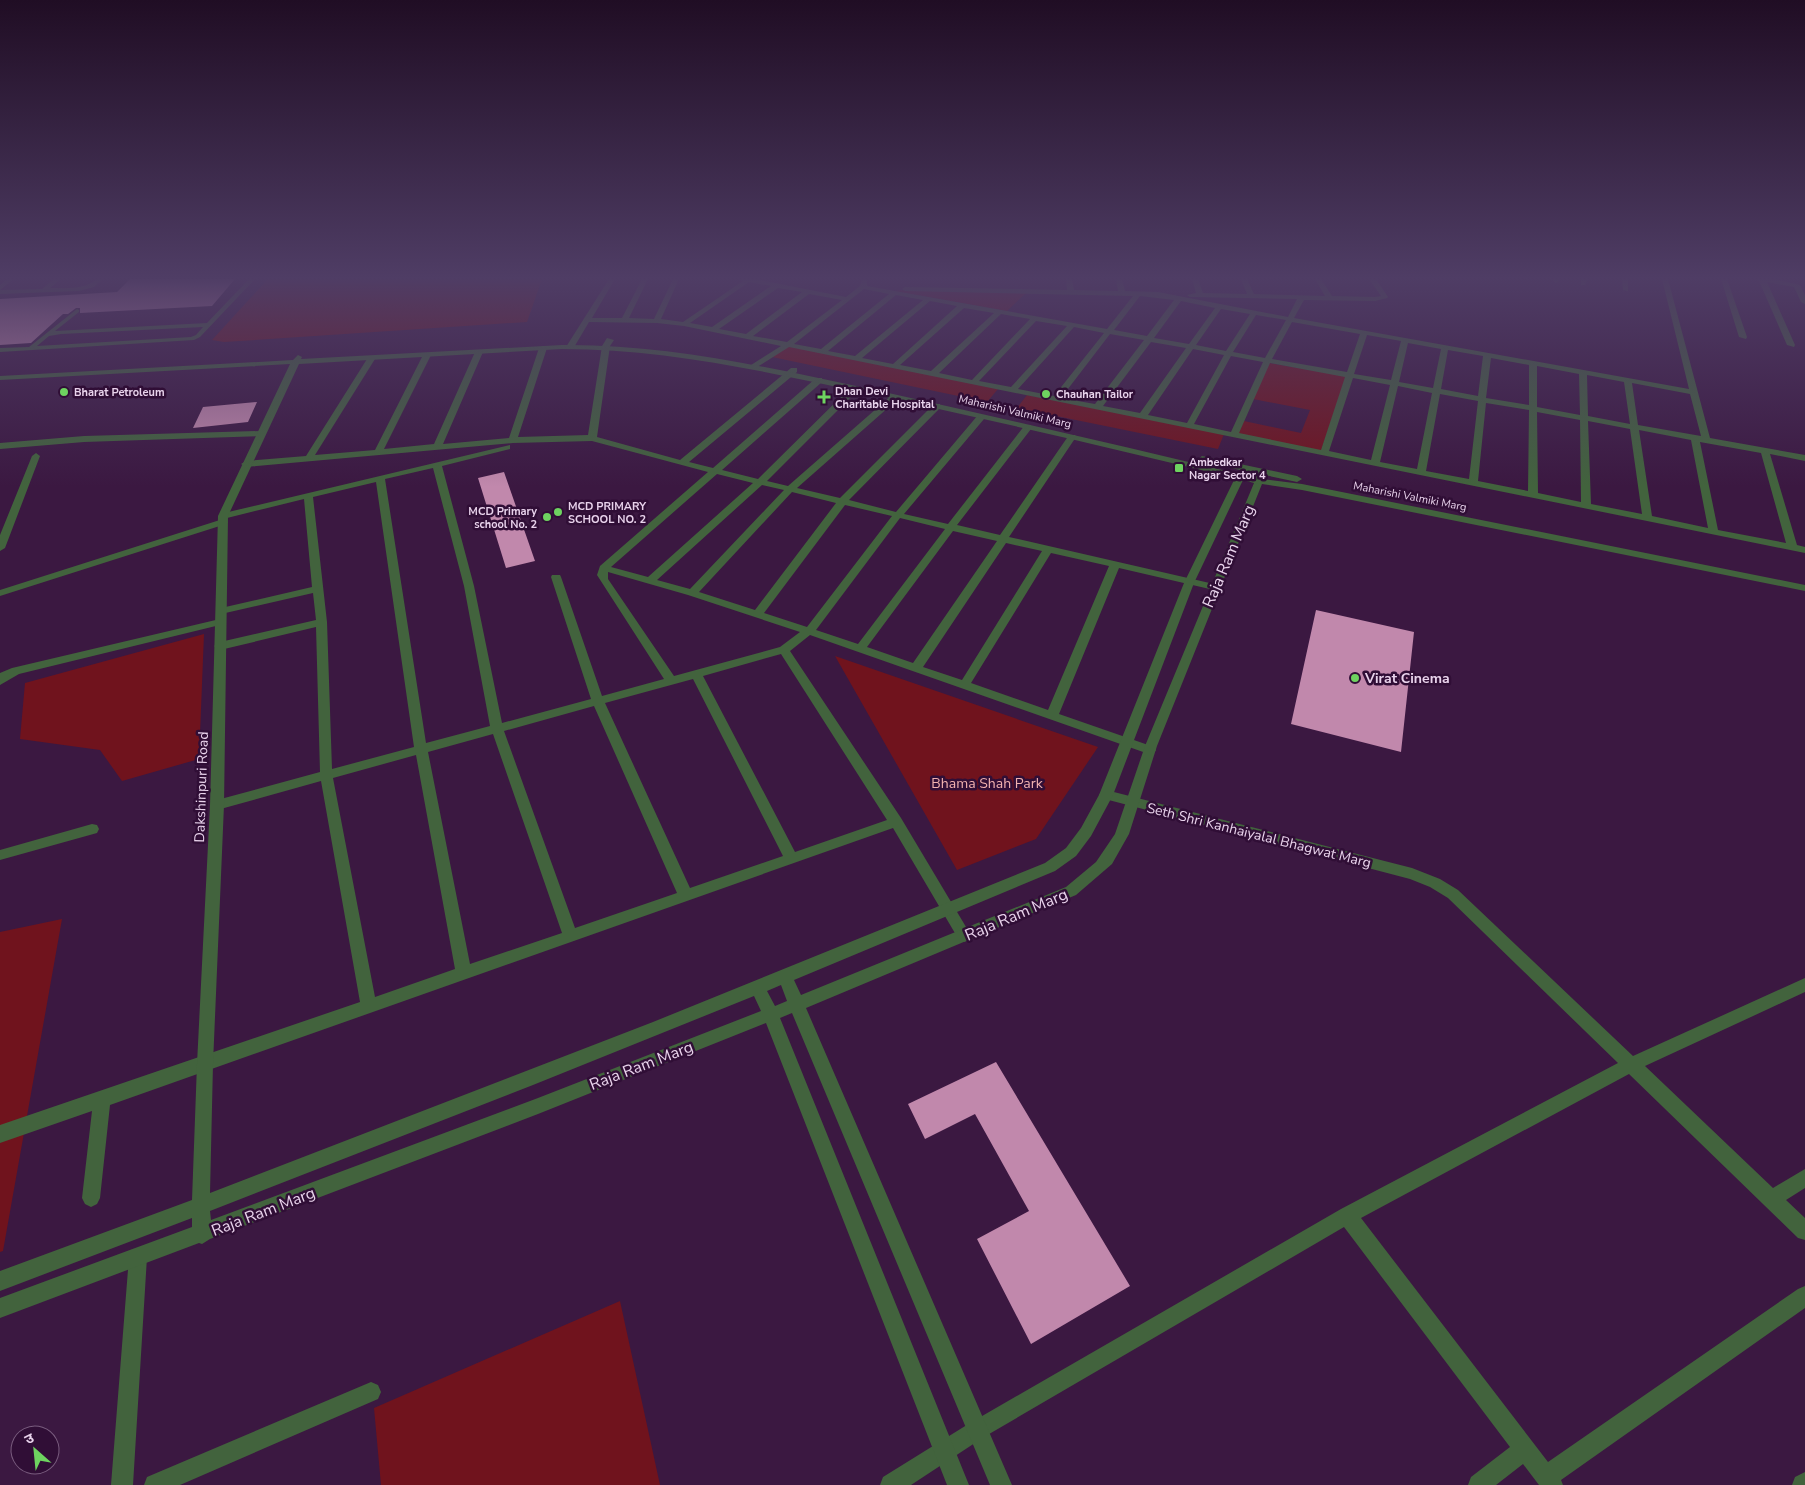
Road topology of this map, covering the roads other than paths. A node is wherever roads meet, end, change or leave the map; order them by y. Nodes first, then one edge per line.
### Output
1 (44, 348) edge
2 (497, 348) edge
3 (538, 348) edge
4 (543, 348) edge
5 (607, 348) edge
6 (637, 348) edge
7 (783, 348) edge
8 (804, 348) edge
9 (827, 348) edge
10 (869, 348) edge
11 (915, 348) edge
12 (960, 348) edge
13 (1006, 348) edge
14 (1050, 348) edge
15 (1096, 348) edge
16 (1141, 348) edge
17 (1189, 348) edge
18 (1202, 348) edge
19 (1232, 348) edge
20 (1274, 348) edge
21 (1358, 348) edge
22 (1404, 348) edge
23 (1445, 348) edge
24 (1452, 348) edge
25 (1683, 348) edge
26 (30, 349) joint
27 (0, 350) edge
28 (479, 352) junction
29 (822, 352) junction
30 (1228, 354) junction
31 (427, 355) junction
32 (1487, 355) junction
33 (371, 359) junction
34 (856, 359) junction
35 (296, 360) junction
36 (1267, 362) junction
37 (1533, 363) junction
38 (758, 365) junction
39 (894, 367) junction
40 (0, 372) edge
41 (792, 372) junction
42 (1583, 372) junction
43 (933, 374) junction
44 (1349, 376) junction
45 (0, 378) edge
46 (819, 380) junction
47 (1628, 380) junction
48 (973, 383) junction
49 (1395, 384) junction
50 (855, 388) junction
51 (1012, 390) junction
52 (1436, 391) junction
53 (1694, 392) junction
54 (895, 397) junction
55 (1056, 399) junction
56 (1482, 399) junction
57 (937, 406) junction
58 (1097, 408) junction
59 (1533, 408) junction
60 (981, 417) junction
61 (1142, 417) junction
62 (1584, 418) junction
63 (1189, 426) junction
64 (1634, 426) junction
65 (1028, 427) junction
66 (260, 434) junction
67 (1234, 435) junction
68 (1072, 437) junction
69 (592, 438) junction
70 (1695, 438) junction
71 (513, 440) junction
72 (536, 440) junction
73 (1706, 440) junction
74 (0, 446) edge
75 (437, 447) junction
76 (1765, 450) junction
77 (378, 452) junction
78 (1324, 453) junction
79 (36, 456) dead end
80 (309, 458) junction
81 (1805, 458) edge
82 (682, 462) junction
83 (246, 464) junction
84 (437, 464) junction
85 (1375, 464) junction
86 (715, 471) junction
87 (1421, 473) junction
88 (1251, 476) junction
89 (380, 478) junction
90 (760, 482) junction
91 (1473, 483) junction
92 (790, 489) junction
93 (308, 495) junction
94 (1533, 495) junction
95 (842, 502) junction
96 (1586, 506) junction
97 (898, 515) junction
98 (1647, 518) junction
99 (222, 519) junction
100 (950, 528) junction
101 (1714, 532) junction
102 (1004, 540) junction
103 (1792, 547) junction
104 (0, 548) edge
105 (1048, 550) junction
106 (1805, 550) edge
107 (1115, 565) junction
108 (604, 568) junction
109 (556, 577) dead end
110 (1805, 579) edge
111 (650, 581) junction
112 (1189, 583) junction
113 (1214, 587) junction
114 (1805, 588) edge
115 (318, 589) junction
116 (0, 593) edge
117 (692, 593) junction
118 (758, 614) junction
119 (220, 617) junction
120 (322, 622) junction
121 (809, 631) junction
122 (220, 646) junction
123 (860, 649) junction
124 (784, 650) junction
125 (915, 669) junction
126 (696, 674) junction
127 (670, 681) junction
128 (0, 682) edge
129 (964, 686) junction
130 (598, 701) junction
131 (1052, 715) junction
132 (497, 728) junction
133 (1126, 741) junction
134 (420, 749) junction
135 (1150, 750) junction
136 (326, 774) junction
137 (1106, 795) junction
138 (1135, 804) junction
139 (217, 805) junction
140 (896, 822) junction
141 (92, 829) dead end
142 (0, 855) edge
143 (792, 859) junction
144 (686, 896) junction
145 (948, 910) junction
146 (964, 936) junction
147 (571, 937) junction
148 (464, 974) junction
149 (785, 977) junction
150 (1805, 985) edge
151 (758, 988) junction
152 (797, 1005) junction
153 (369, 1007) junction
154 (771, 1015) junction
155 (205, 1064) junction
156 (1630, 1065) junction
157 (102, 1099) junction
158 (0, 1134) edge
159 (1805, 1178) edge
160 (91, 1198) dead end
161 (1772, 1199) junction
162 (201, 1207) junction
163 (1347, 1215) junction
164 (1805, 1231) edge
165 (202, 1234) junction
166 (138, 1257) junction
167 (0, 1281) edge
168 (1805, 1296) edge
169 (0, 1308) edge
170 (372, 1392) dead end
171 (977, 1430) junction
172 (1524, 1449) junction
173 (944, 1452) junction
174 (1549, 1481) edge
175 (122, 1485) edge
176 (155, 1485) edge
177 (891, 1485) edge
178 (958, 1485) edge
179 (1001, 1485) edge
180 (1479, 1485) edge

1 - 26 lane
2 - 35 street, Maharishi Valmiki Marg
3 - 28 street, Maharishi Valmiki Marg
4 - 71 street
5 - 69 street
6 - 38 street, Maharishi Valmiki Marg
7 - 38 street
8 - 29 street
9 - 29 street
10 - 34 street
11 - 39 street
12 - 43 street
13 - 48 street
14 - 51 street
15 - 55 street
16 - 58 street
17 - 61 street
18 - 30 street
19 - 30 street
20 - 36 street
21 - 44 street
22 - 49 street
23 - 52 street
24 - 32 street
25 - 53 street
26 - 27 lane
28 - 31 street, Maharishi Valmiki Marg
28 - 75 street
29 - 34 street
30 - 36 street
30 - 63 street
31 - 33 street, Maharishi Valmiki Marg
31 - 77 street
32 - 37 street
32 - 56 street
33 - 35 street, Maharishi Valmiki Marg
33 - 80 street
34 - 39 street
35 - 40 street, Maharishi Valmiki Marg
35 - 45 street, Maharishi Valmiki Marg
35 - 66 street, Dakshinpuri Road
36 - 44 street
36 - 67 street
37 - 42 street
37 - 59 street
38 - 41 street, Maharishi Valmiki Marg
39 - 43 street
41 - 46 street, Maharishi Valmiki Marg
41 - 82 street
41 - 88 street, Maharishi Valmiki Marg
42 - 47 street
42 - 62 street
43 - 48 street
44 - 49 street
44 - 78 street
46 - 50 street, Maharishi Valmiki Marg
46 - 86 street
47 - 53 street
47 - 64 street
48 - 51 street
49 - 52 street
49 - 85 street
50 - 54 street, Maharishi Valmiki Marg
50 - 90 street
51 - 55 street
52 - 56 street
52 - 87 street
53 - 73 street
54 - 57 street, Maharishi Valmiki Marg
54 - 92 street
55 - 58 street
56 - 59 street
56 - 91 street
57 - 60 street, Maharishi Valmiki Marg
57 - 95 street
58 - 61 street
59 - 62 street
59 - 94 street
60 - 65 street, Maharishi Valmiki Marg
60 - 97 street
61 - 63 street
62 - 64 street
62 - 96 street
63 - 67 street
64 - 70 street
64 - 98 street
65 - 68 street, Maharishi Valmiki Marg
65 - 100 street
66 - 74 street
66 - 83 street, Dakshinpuri Road
67 - 78 street
68 - 88 street, Maharishi Valmiki Marg
68 - 102 street
69 - 72 street
69 - 82 street
70 - 73 street
70 - 101 street
71 - 72 street
71 - 75 street
72 - 84 street
73 - 76 street
75 - 77 street
76 - 81 street
76 - 103 street
77 - 80 street
78 - 85 street
79 - 104 street
80 - 83 street
82 - 86 street
83 - 99 street, Dakshinpuri Road
84 - 89 street
84 - 132 street
85 - 87 street
86 - 90 street
86 - 108 street
87 - 91 street
88 - 110 street, Maharishi Valmiki Marg
88 - 112 street, Raja Ram Marg
88 - 113 street, Raja Ram Marg
88 - 114 street, Maharishi Valmiki Marg
89 - 93 street
89 - 134 street
90 - 92 street
90 - 111 street
91 - 94 street
92 - 95 street
92 - 117 street
93 - 99 street
93 - 115 street
94 - 96 street
95 - 97 street
95 - 118 street
96 - 98 street
97 - 100 street
97 - 121 street
98 - 101 street
99 - 116 street
99 - 119 street, Dakshinpuri Road
100 - 102 street
100 - 123 street
101 - 103 street
102 - 105 street
102 - 125 street
103 - 106 street
105 - 107 street
105 - 129 street
107 - 112 street
107 - 131 street
108 - 111 street
108 - 127 street
109 - 130 street
111 - 117 street
112 - 113 street
112 - 133 street, Raja Ram Marg
113 - 135 street, Raja Ram Marg
115 - 119 street
115 - 120 street
117 - 118 street
118 - 121 street
119 - 122 street, Dakshinpuri Road
119 - 128 street
120 - 122 street
120 - 136 street
121 - 123 street
121 - 124 street
122 - 139 street, Dakshinpuri Road
123 - 125 street
124 - 126 street
124 - 140 street
125 - 129 street
126 - 127 street
126 - 143 street
127 - 130 street
129 - 131 street
130 - 132 street
130 - 144 street
131 - 133 street
132 - 134 street
132 - 147 street
133 - 135 street
133 - 137 street, Raja Ram Marg
134 - 136 street
134 - 148 street
135 - 138 street, Raja Ram Marg
136 - 139 street
136 - 153 street
137 - 138 street, Seth Shri Kanhaiyalal Bhagwat Marg
137 - 145 street, Raja Ram Marg
138 - 146 street, Raja Ram Marg
138 - 156 street, Seth Shri Kanhaiyalal Bhagwat Marg
139 - 155 street, Dakshinpuri Road
140 - 143 street
140 - 145 street
141 - 142 street
143 - 144 street
144 - 147 street
145 - 146 street
145 - 149 street, Raja Ram Marg
146 - 152 street, Raja Ram Marg
147 - 148 street
148 - 153 street
149 - 151 street, Raja Ram Marg
149 - 152 street
150 - 156 street
151 - 154 street
151 - 162 street, Raja Ram Marg
152 - 154 street, Raja Ram Marg
152 - 171 street
153 - 155 street
154 - 165 street, Raja Ram Marg
154 - 173 street
155 - 157 street
155 - 162 street, Dakshinpuri Road
156 - 161 street, Seth Shri Kanhaiyalal Bhagwat Marg
156 - 163 street
157 - 158 street
157 - 160 street
159 - 161 street
161 - 164 street, Seth Shri Kanhaiyalal Bhagwat Marg
162 - 165 street, Dakshinpuri Road
162 - 167 street, Raja Ram Marg
163 - 171 street
163 - 172 street
165 - 166 street, Raja Ram Marg
166 - 169 street, Raja Ram Marg
166 - 175 street
168 - 174 street
170 - 176 street
171 - 173 street
171 - 179 street
172 - 174 street
172 - 180 street
173 - 177 street
173 - 178 street

